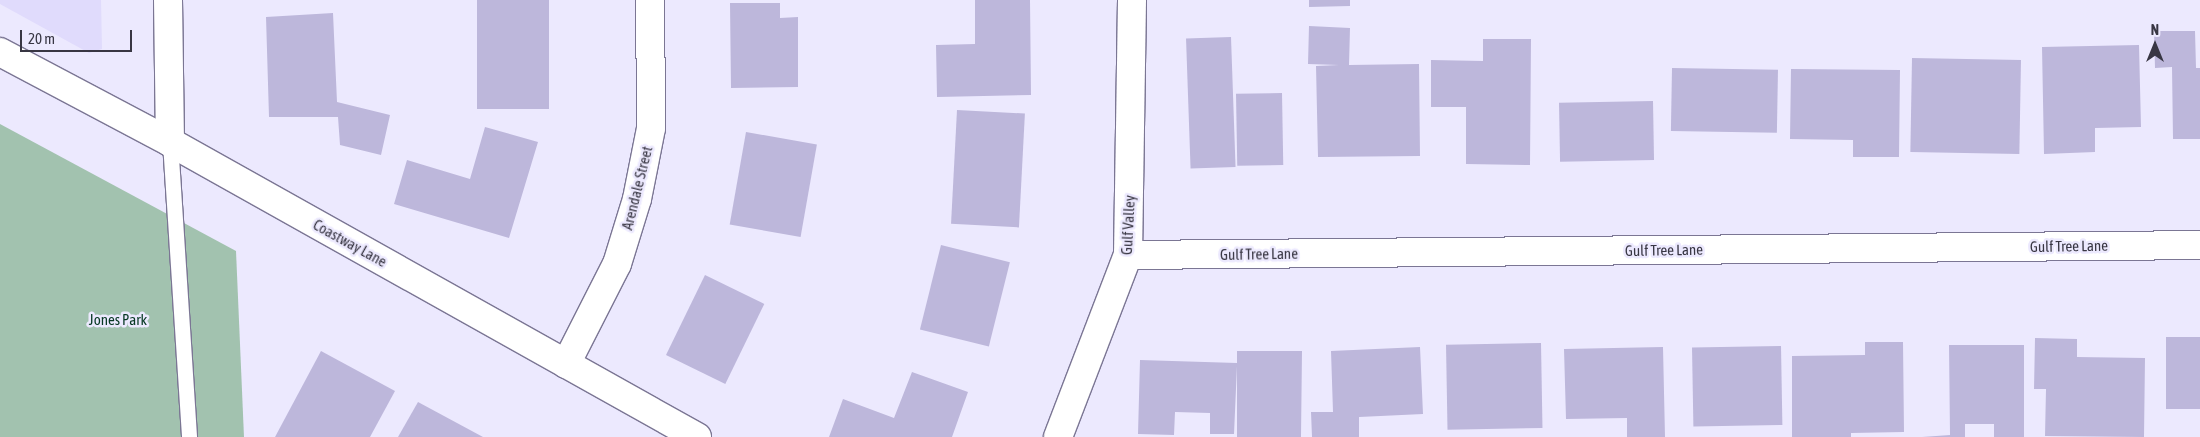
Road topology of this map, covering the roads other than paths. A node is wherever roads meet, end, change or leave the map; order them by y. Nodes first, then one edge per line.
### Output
1 (168, 0) edge
2 (650, 0) edge
3 (1132, 0) edge
4 (0, 52) edge
5 (170, 142) junction
6 (2200, 245) edge
7 (1128, 256) junction
8 (566, 364) junction
9 (189, 437) edge
10 (697, 437) edge
11 (1058, 437) edge

1 - 5 street
2 - 8 street, Arendale Street
3 - 7 street, Gulf Valley
4 - 5 street, Coastway Lane
5 - 8 street, Coastway Lane
5 - 9 lane
6 - 7 street, Gulf Tree Lane
7 - 11 street, Gulf Valley
8 - 10 street, Coastway Lane

